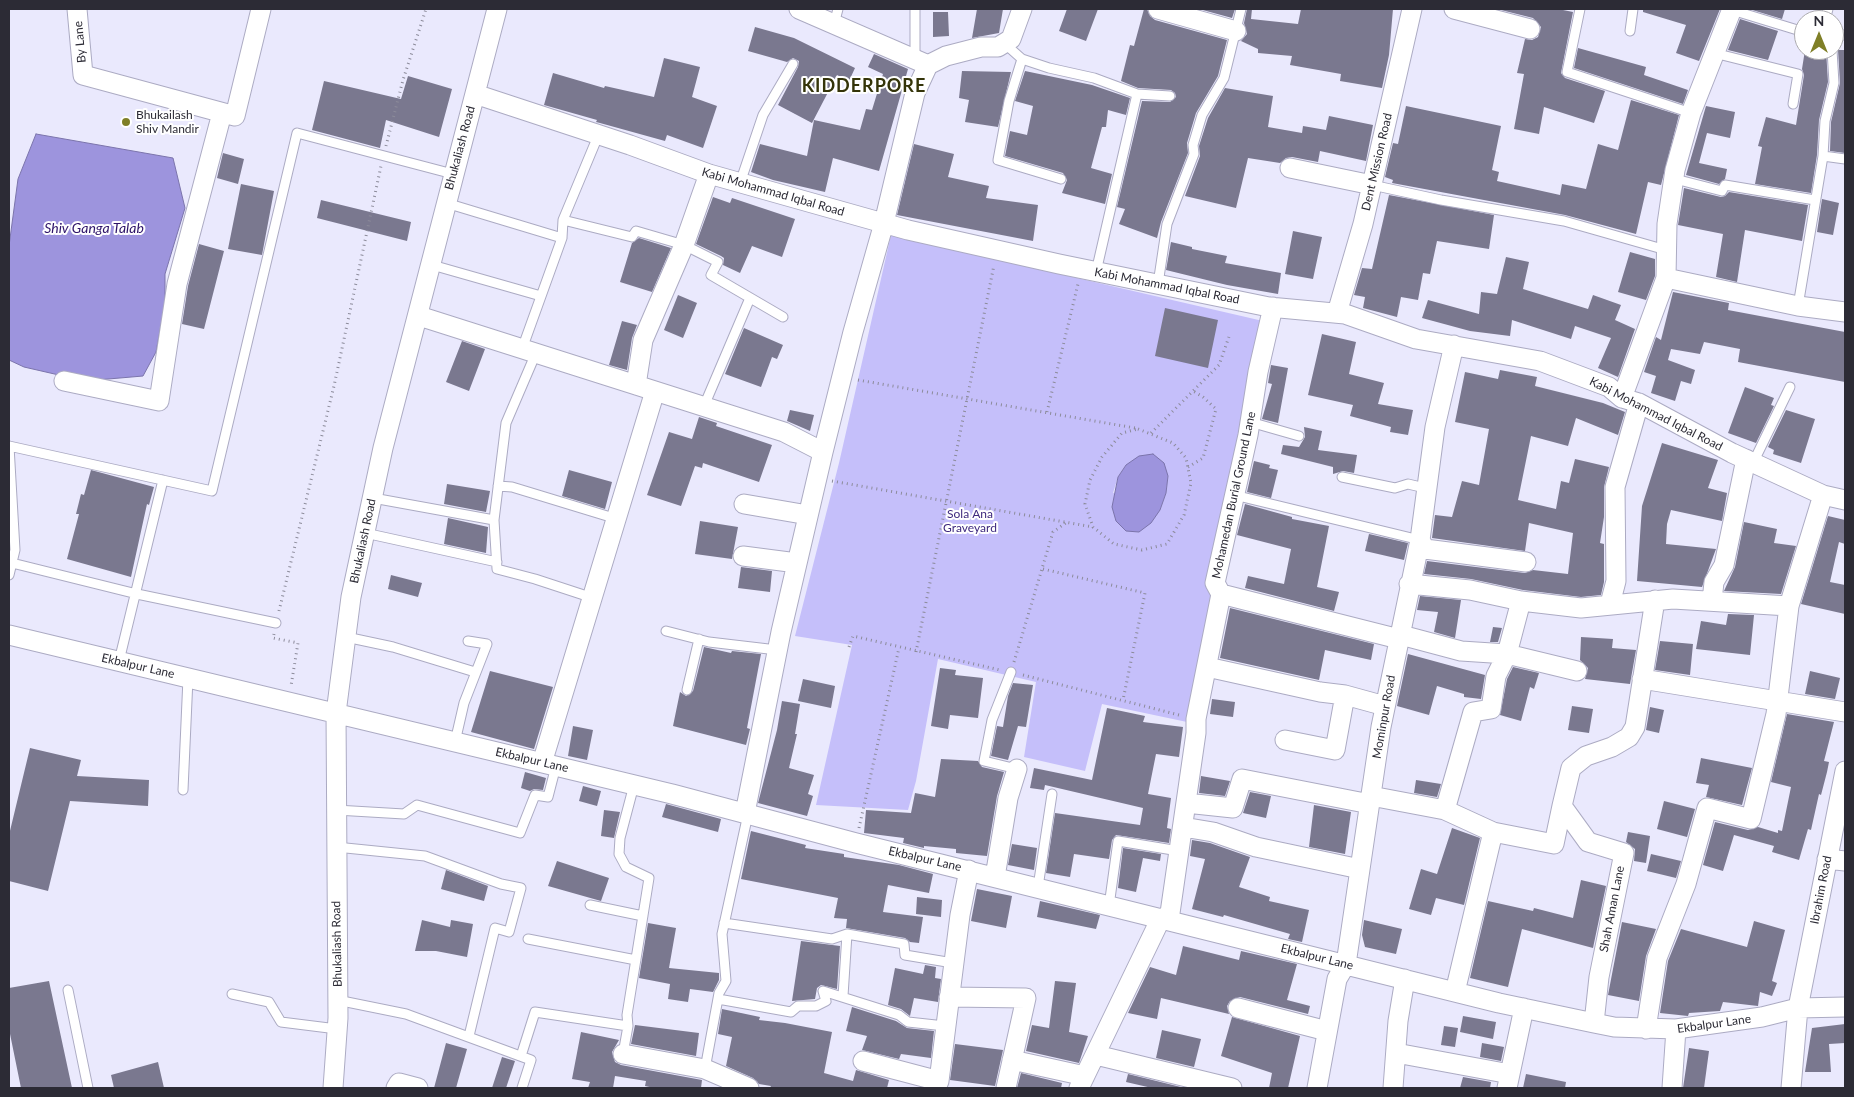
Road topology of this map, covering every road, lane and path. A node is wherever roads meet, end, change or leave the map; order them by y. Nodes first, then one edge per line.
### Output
1 (77, 9) edge
2 (261, 9) edge
3 (426, 9) edge
4 (497, 9) edge
5 (799, 9) edge
6 (915, 9) edge
7 (1022, 9) edge
8 (1158, 9) edge
9 (1240, 9) edge
10 (1412, 9) edge
11 (1454, 9) edge
12 (1580, 9) edge
13 (1634, 9) edge
14 (1732, 9) edge
15 (836, 16) edge
16 (1530, 29) dead end
17 (1794, 29) edge
18 (1630, 30) dead end
19 (1236, 31) junction
20 (1004, 43) junction
21 (1714, 53) junction
22 (1022, 59) junction
23 (1833, 60) edge
24 (922, 62) junction
25 (793, 64) dead end
26 (475, 94) junction
27 (1137, 94) junction
28 (1170, 96) dead end
29 (1793, 104) dead end
30 (222, 113) junction
31 (1691, 113) junction
32 (598, 136) junction
33 (383, 156) junction
34 (1823, 156) junction
35 (1845, 159) edge
36 (1290, 168) dead end
37 (453, 174) junction
38 (709, 174) junction
39 (1061, 178) dead end
40 (1675, 179) junction
41 (740, 183) junction
42 (1372, 185) junction
43 (1815, 200) junction
44 (446, 203) junction
45 (563, 220) junction
46 (884, 223) junction
47 (562, 238) junction
48 (684, 245) junction
49 (997, 250) junction
50 (1666, 250) junction
51 (432, 265) junction
52 (1089, 270) junction
53 (1666, 278) junction
54 (1158, 284) junction
55 (541, 296) junction
56 (750, 298) junction
57 (1798, 306) junction
58 (1273, 307) junction
59 (1845, 312) edge
60 (1337, 314) junction
61 (419, 316) junction
62 (783, 317) dead end
63 (1230, 334) dead end
64 (1454, 345) junction
65 (529, 351) junction
66 (842, 377) junction
67 (64, 381) dead end
68 (636, 385) junction
69 (1790, 387) dead end
70 (655, 391) junction
71 (1193, 391) junction
72 (966, 398) junction
73 (1631, 401) junction
74 (704, 406) junction
75 (1047, 412) junction
76 (1250, 422) junction
77 (1138, 428) junction
78 (1151, 433) junction
79 (1299, 436) dead end
80 (9, 446) edge
81 (823, 452) junction
82 (1750, 461) junction
83 (1188, 467) junction
84 (1342, 477) dead end
85 (817, 479) junction
86 (163, 480) junction
87 (498, 486) junction
88 (1425, 488) junction
89 (1234, 495) junction
90 (1823, 495) junction
91 (373, 498) junction
92 (1845, 500) edge
93 (948, 501) junction
94 (744, 504) dead end
95 (808, 515) junction
96 (617, 519) junction
97 (494, 520) junction
98 (1067, 522) junction
99 (1093, 527) junction
100 (365, 533) junction
101 (1420, 540) junction
102 (742, 556) dead end
103 (496, 562) junction
104 (1526, 562) dead end
105 (797, 563) junction
106 (12, 564) junction
107 (1043, 569) junction
108 (9, 575) edge
109 (1409, 584) junction
110 (137, 594) junction
111 (1221, 594) junction
112 (593, 598) junction
113 (1655, 600) junction
114 (1712, 601) junction
115 (1522, 602) junction
116 (1610, 604) junction
117 (1789, 606) junction
118 (276, 623) junction
119 (666, 631) dead end
120 (9, 635) edge
121 (346, 637) junction
122 (1400, 637) junction
123 (699, 639) junction
124 (468, 641) dead end
125 (899, 648) dead end
126 (777, 650) junction
127 (916, 652) dead end
128 (1507, 654) junction
129 (119, 661) junction
130 (1207, 666) junction
131 (1576, 671) dead end
132 (476, 672) junction
133 (1010, 672) joint
134 (188, 678) junction
135 (1642, 679) junction
136 (687, 690) dead end
137 (1345, 695) junction
138 (1123, 700) dead end
139 (1777, 701) junction
140 (288, 702) junction
141 (1385, 706) junction
142 (1845, 712) edge
143 (336, 714) junction
144 (1285, 740) dead end
145 (455, 742) junction
146 (549, 765) junction
147 (1017, 769) joint
148 (1845, 771) edge
149 (634, 785) junction
150 (183, 790) dead end
151 (1052, 794) dead end
152 (1370, 800) junction
153 (1186, 803) junction
154 (1562, 806) junction
155 (336, 810) junction
156 (1446, 810) junction
157 (747, 814) junction
158 (1183, 827) junction
159 (1494, 832) junction
160 (856, 843) junction
161 (336, 847) junction
162 (1179, 851) junction
163 (1836, 860) edge
164 (1360, 869) junction
165 (969, 870) junction
166 (995, 877) junction
167 (1038, 887) junction
168 (590, 905) dead end
169 (1109, 906) junction
170 (643, 916) junction
171 (1165, 919) junction
172 (724, 923) junction
173 (847, 934) junction
174 (528, 939) dead end
175 (636, 960) junction
176 (953, 963) junction
177 (1346, 964) junction
178 (1405, 979) junction
179 (68, 990) dead end
180 (1455, 992) junction
181 (232, 994) dead end
182 (843, 996) junction
183 (948, 997) junction
184 (718, 999) junction
185 (338, 1000) junction
186 (1845, 1007) edge
187 (1238, 1008) dead end
188 (1524, 1008) junction
189 (1798, 1008) junction
190 (1594, 1023) junction
191 (628, 1026) junction
192 (945, 1026) junction
193 (337, 1028) junction
194 (1646, 1028) junction
195 (1676, 1029) junction
196 (1327, 1031) junction
197 (469, 1036) junction
198 (1396, 1053) junction
199 (623, 1054) joint
200 (1096, 1055) junction
201 (521, 1056) junction
202 (1012, 1060) junction
203 (863, 1061) dead end
204 (705, 1069) junction
205 (1508, 1081) edge
206 (1082, 1082) edge
207 (937, 1084) edge
208 (744, 1087) edge
209 (88, 1088) edge
210 (333, 1088) edge
211 (396, 1088) edge
212 (418, 1088) edge
213 (522, 1088) edge
214 (1006, 1088) edge
215 (1232, 1088) edge
216 (1316, 1088) edge
217 (1393, 1088) edge
218 (1672, 1088) edge
219 (1791, 1088) edge

1 - 30 street, By Lane
2 - 30 street
3 - 33 path
4 - 26 street, Bhukaliash Road
5 - 15 street
6 - 24 lane
7 - 20 street
8 - 19 street
9 - 19 lane
10 - 42 street, Dent Mission Road
11 - 16 street
12 - 31 lane
13 - 18 lane
14 - 17 lane
14 - 21 street
15 - 24 street
19 - 54 lane
20 - 22 lane
20 - 24 street
21 - 29 lane
21 - 31 street
22 - 27 lane
22 - 39 lane
23 - 34 lane
24 - 46 street
25 - 41 lane
26 - 32 street, Kabi Mohammad Iqbal Road
26 - 37 street, Bhukaliash Road
27 - 28 lane
27 - 52 lane
30 - 67 street
31 - 40 street
32 - 38 street, Kabi Mohammad Iqbal Road
32 - 45 lane
33 - 37 lane
33 - 86 lane
33 - 118 path
34 - 35 lane
34 - 43 lane
36 - 42 street
37 - 44 street, Bhukaliash Road
38 - 41 street, Kabi Mohammad Iqbal Road
38 - 48 street
40 - 43 lane
40 - 50 street
41 - 46 street, Kabi Mohammad Iqbal Road
42 - 50 lane
42 - 60 street, Dent Mission Road
43 - 57 lane
44 - 47 lane
44 - 51 street, Bhukaliash Road
45 - 47 lane
45 - 48 lane
46 - 49 street, Kabi Mohammad Iqbal Road
46 - 66 street
47 - 55 lane
48 - 56 lane
48 - 68 street
49 - 52 street, Kabi Mohammad Iqbal Road
49 - 72 path
50 - 53 street
51 - 55 lane
51 - 61 street, Bhukaliash Road
52 - 54 street, Kabi Mohammad Iqbal Road
52 - 75 path
53 - 57 street
53 - 73 street
54 - 58 street, Kabi Mohammad Iqbal Road
55 - 65 lane
56 - 62 lane
56 - 74 lane
57 - 59 street
58 - 60 street, Kabi Mohammad Iqbal Road
58 - 76 street, Mohamedan Burial Ground Lane
60 - 64 street, Kabi Mohammad Iqbal Road
61 - 65 street
61 - 91 street, Bhukaliash Road
63 - 71 path
64 - 73 street, Kabi Mohammad Iqbal Road
64 - 88 street, Mominpur Road
65 - 68 street
65 - 87 lane
66 - 72 path
66 - 81 street
68 - 70 street
69 - 82 lane
70 - 74 street
70 - 96 street
71 - 78 path
71 - 83 path
72 - 75 path
72 - 93 path
73 - 82 street, Kabi Mohammad Iqbal Road
73 - 116 street
74 - 81 street
75 - 77 path
76 - 79 lane
76 - 89 street, Mohamedan Burial Ground Lane
77 - 78 path
77 - 99 path
78 - 83 path
80 - 86 lane
80 - 106 lane
81 - 85 street
82 - 90 street, Kabi Mohammad Iqbal Road
82 - 114 street
83 - 99 path
84 - 88 lane
85 - 93 path
85 - 95 street
86 - 110 lane
87 - 96 lane
87 - 97 lane
88 - 101 street, Mominpur Road
89 - 101 lane
89 - 111 street, Mohamedan Burial Ground Lane
90 - 92 street, Kabi Mohammad Iqbal Road
90 - 117 street
91 - 97 lane
91 - 100 street, Bhukaliash Road
93 - 98 path
93 - 127 path
94 - 95 street
95 - 105 street
96 - 112 street
97 - 103 lane
98 - 99 path
98 - 107 path
100 - 103 lane
100 - 121 street, Bhukaliash Road
101 - 104 street
101 - 109 street, Mominpur Road
102 - 105 street
103 - 112 lane
105 - 126 street
106 - 108 lane
106 - 110 lane
107 - 133 path
107 - 138 path
109 - 115 street
109 - 122 street, Mominpur Road
110 - 118 lane
110 - 129 lane
111 - 122 street
111 - 130 street, Mohamedan Burial Ground Lane
112 - 146 street
113 - 114 street
113 - 116 street
113 - 135 street
114 - 117 street
115 - 116 street
115 - 128 street
117 - 139 street
118 - 140 path
119 - 123 lane
120 - 129 street, Ekbalpur Lane
121 - 132 lane
121 - 143 street, Bhukaliash Road
122 - 128 street
122 - 141 street, Mominpur Road
123 - 126 lane
123 - 136 lane
124 - 132 lane
125 - 160 path
126 - 157 street
128 - 131 street
128 - 156 street
129 - 134 street, Ekbalpur Lane
130 - 137 street
130 - 153 street, Mohamedan Burial Ground Lane
132 - 145 lane
133 - 147 lane
134 - 140 street, Ekbalpur Lane
134 - 150 lane
135 - 139 street
135 - 154 street
137 - 141 street
137 - 144 street
139 - 142 street
139 - 194 street
140 - 143 street, Ekbalpur Lane
141 - 152 street, Mominpur Road
143 - 145 street, Ekbalpur Lane
143 - 155 street, Bhukaliash Road
145 - 146 street, Ekbalpur Lane
146 - 149 street, Ekbalpur Lane
146 - 155 lane
147 - 166 street
148 - 163 street, Ibrahim Road
149 - 157 street, Ekbalpur Lane
149 - 170 lane
151 - 167 lane
152 - 153 street
152 - 156 street
152 - 164 street, Mominpur Road
153 - 158 street, Mohamedan Burial Ground Lane
154 - 159 street
154 - 190 street, Shah Aman Lane
155 - 161 street, Bhukaliash Road
156 - 159 street
157 - 160 street, Ekbalpur Lane
157 - 172 lane
158 - 162 street, Mohamedan Burial Ground Lane
158 - 164 street
159 - 180 street
160 - 165 street, Ekbalpur Lane
161 - 185 street, Bhukaliash Road
161 - 197 lane
162 - 169 lane
162 - 171 street, Mohamedan Burial Ground Lane
163 - 189 street, Ibrahim Road
164 - 177 street, Mominpur Road
165 - 166 street, Ekbalpur Lane
165 - 176 street
166 - 167 street, Ekbalpur Lane
167 - 169 street, Ekbalpur Lane
168 - 170 lane
169 - 171 street, Ekbalpur Lane
170 - 175 lane
171 - 177 street, Ekbalpur Lane
171 - 200 street, Mohamedan Burial Ground Lane
172 - 173 lane
172 - 184 lane
173 - 176 lane
173 - 182 lane
174 - 175 lane
175 - 191 lane
176 - 183 street
177 - 178 street, Ekbalpur Lane
177 - 196 street, Mominpur Road
178 - 180 street, Ekbalpur Lane
178 - 198 street
179 - 209 lane
180 - 188 street, Ekbalpur Lane
181 - 193 lane
182 - 184 lane
182 - 192 lane
183 - 192 street
183 - 202 street
184 - 204 lane
185 - 193 street, Bhukaliash Road
185 - 197 lane
186 - 189 street, Ekbalpur Lane
187 - 196 street
188 - 190 street, Ekbalpur Lane
188 - 205 street
189 - 195 street, Ekbalpur Lane
189 - 219 street, Ibrahim Road
190 - 194 street, Ekbalpur Lane
191 - 199 lane
191 - 201 lane
192 - 207 street
193 - 210 street, Bhukaliash Road
194 - 195 street, Ekbalpur Lane
195 - 218 street
196 - 216 street, Mominpur Road
197 - 201 lane
198 - 205 street
198 - 217 street
199 - 204 street
200 - 206 street, Mohamedan Burial Ground Lane
200 - 215 street
201 - 213 lane
202 - 206 street
202 - 214 street
203 - 207 street
204 - 208 street
211 - 212 street

